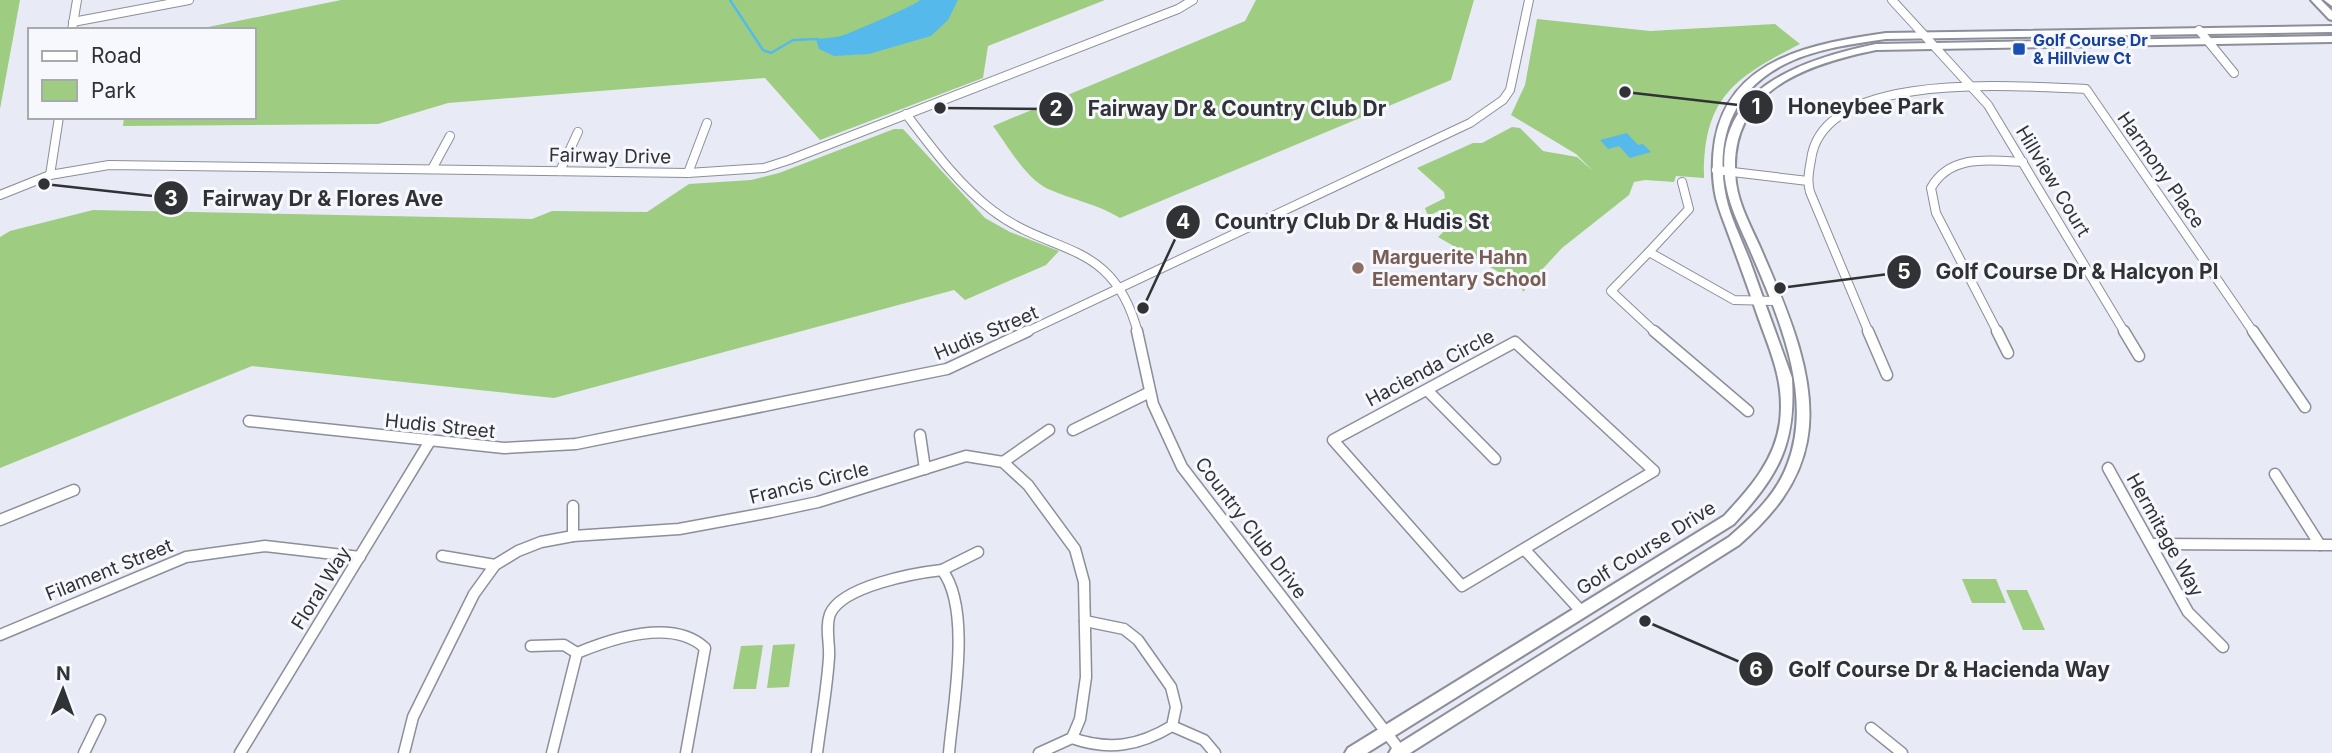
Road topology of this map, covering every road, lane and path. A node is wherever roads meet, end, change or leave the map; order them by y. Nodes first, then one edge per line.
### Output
1 (77, 0) edge
2 (189, 0) edge
3 (1193, 0) edge
4 (1529, 0) edge
5 (1892, 0) edge
6 (2316, 0) edge
7 (2332, 17) edge
8 (73, 26) edge
9 (2332, 29) edge
10 (2202, 34) junction
11 (1928, 39) junction
12 (2332, 39) edge
13 (2234, 74) dead end
14 (1974, 88) junction
15 (906, 114) junction
16 (59, 119) edge
17 (707, 123) dead end
18 (578, 132) dead end
19 (450, 136) dead end
20 (2022, 162) junction
21 (432, 169) junction
22 (1716, 170) junction
23 (560, 171) junction
24 (1730, 172) junction
25 (688, 173) junction
26 (50, 175) junction
27 (1808, 181) junction
28 (1682, 182) dead end
29 (0, 195) edge
30 (1649, 252) junction
31 (1120, 290) junction
32 (1759, 300) junction
33 (1774, 301) junction
34 (2008, 353) dead end
35 (2138, 356) dead end
36 (1887, 375) dead end
37 (1427, 390) junction
38 (1150, 392) junction
39 (2305, 407) dead end
40 (1748, 411) dead end
41 (249, 421) dead end
42 (1049, 430) dead end
43 (1073, 430) dead end
44 (920, 435) dead end
45 (430, 441) junction
46 (1495, 459) dead end
47 (1003, 462) junction
48 (2108, 468) dead end
49 (925, 469) junction
50 (2275, 474) dead end
51 (74, 490) dead end
52 (573, 506) dead end
53 (0, 520) edge
54 (573, 536) junction
55 (2152, 544) junction
56 (2320, 545) junction
57 (2332, 545) edge
58 (1525, 550) junction
59 (978, 552) dead end
60 (442, 556) dead end
61 (360, 557) junction
62 (495, 565) junction
63 (942, 570) junction
64 (1581, 611) junction
65 (1084, 621) junction
66 (0, 635) edge
67 (531, 646) dead end
68 (2223, 647) dead end
69 (577, 653) junction
70 (100, 720) dead end
71 (1172, 726) junction
72 (1871, 728) dead end
73 (1388, 733) junction
74 (1072, 738) junction
75 (1400, 752) edge
76 (84, 753) edge
77 (240, 753) edge
78 (404, 753) edge
79 (552, 753) edge
80 (686, 753) edge
81 (817, 753) edge
82 (949, 753) edge
83 (1040, 753) edge
84 (1215, 753) edge
85 (1353, 753) edge
86 (1902, 753) edge

1 - 8 street
2 - 8 street
3 - 15 street, Fairway Drive
4 - 31 street, Hudis Street
5 - 11 street
6 - 7 street
9 - 10 street, Golf Course Drive
10 - 11 street, Golf Course Drive
10 - 12 street, Golf Course Drive
10 - 13 street
11 - 14 street, Hillview Court
11 - 22 street, Golf Course Drive
11 - 24 street, Golf Course Drive
14 - 20 street, Hillview Court
14 - 27 street
14 - 39 street, Harmony Place
15 - 25 street, Fairway Drive
15 - 31 street, Country Club Drive
16 - 26 street
17 - 25 street
18 - 23 street
19 - 21 street
20 - 34 street
20 - 35 street, Hillview Court
21 - 23 street, Fairway Drive
21 - 26 street, Fairway Drive
22 - 24 street
22 - 32 street, Golf Course Drive
23 - 25 street, Fairway Drive
24 - 27 street
24 - 33 street, Golf Course Drive
26 - 29 street, Fairway Drive
27 - 36 street
28 - 30 street
30 - 32 street
30 - 40 street
31 - 38 street, Country Club Drive
31 - 45 street, Hudis Street
32 - 33 street
32 - 64 street, Golf Course Drive
33 - 75 street, Golf Course Drive
37 - 46 street
37 - 58 street, Hacienda Circle
37 - 58 street, Hacienda Circle
38 - 43 street
38 - 73 street, Country Club Drive
41 - 45 street, Hudis Street
42 - 47 street
44 - 49 street
45 - 61 street, Floral Way
47 - 49 street, Francis Circle
47 - 65 street
48 - 55 street, Hermitage Way
49 - 54 street, Francis Circle
50 - 56 street
51 - 53 street
52 - 54 street
54 - 62 street, Francis Circle
55 - 56 street
55 - 68 street, Hermitage Way
56 - 57 street
58 - 64 street
59 - 63 street
60 - 62 street
61 - 66 street, Filament Street
61 - 77 street, Floral Way
62 - 78 street, Francis Circle
63 - 81 street
63 - 82 street
64 - 73 street, Golf Course Drive
65 - 71 street
65 - 74 street
67 - 69 street
69 - 79 street
69 - 80 street
70 - 76 street
71 - 74 street
71 - 84 street
72 - 86 street
73 - 75 street, Country Club Drive
73 - 85 street, Golf Course Drive
74 - 83 street

